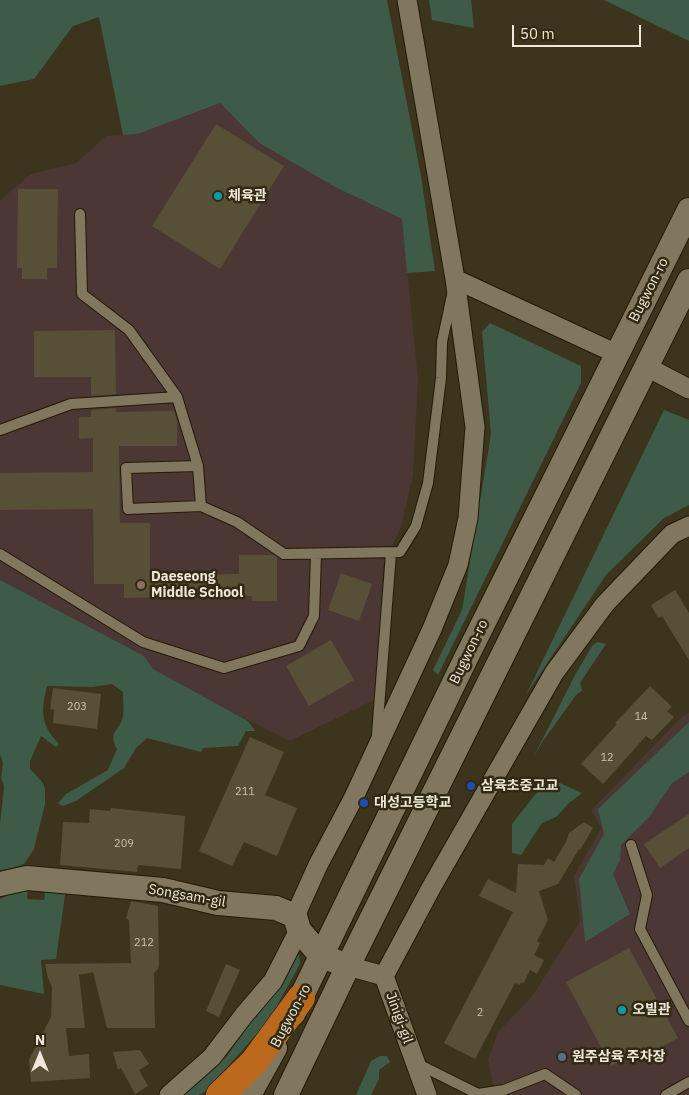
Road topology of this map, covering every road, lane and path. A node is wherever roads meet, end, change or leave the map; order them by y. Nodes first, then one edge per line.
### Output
1 (408, 0) edge
2 (689, 210) edge
3 (80, 214) dead end
4 (455, 279) junction
5 (689, 281) edge
6 (617, 354) junction
7 (646, 367) junction
8 (689, 389) edge
9 (177, 397) junction
10 (0, 430) edge
11 (198, 466) junction
12 (201, 506) junction
13 (689, 526) edge
14 (391, 553) junction
15 (0, 554) edge
16 (316, 554) junction
17 (376, 746) junction
18 (630, 844) dead end
19 (0, 884) edge
20 (297, 923) junction
21 (321, 956) junction
22 (348, 966) junction
23 (384, 976) junction
24 (301, 998) junction
25 (689, 1021) edge
26 (415, 1062) junction
27 (689, 1082) edge
28 (169, 1095) edge
29 (220, 1095) edge
30 (250, 1095) edge
31 (286, 1095) edge
32 (427, 1095) edge
33 (576, 1095) edge
34 (666, 1095) edge

1 - 4 street
2 - 6 street, Bugwon-ro
3 - 9 lane
4 - 6 street
4 - 14 lane
4 - 17 street
5 - 7 street, Bugwon-ro
6 - 7 street
6 - 21 street, Bugwon-ro
7 - 8 street
7 - 22 street, Bugwon-ro
9 - 10 lane
9 - 11 lane
11 - 12 lane
11 - 12 lane
12 - 16 lane
13 - 23 street
14 - 16 lane
14 - 17 lane
15 - 16 lane
17 - 20 street
18 - 25 lane
19 - 20 street, Songsam-gil
20 - 21 street
20 - 28 street
21 - 22 street
21 - 24 street, Bugwon-ro
22 - 23 street, Jinigi-gil
22 - 31 street, Bugwon-ro
23 - 26 street, Jinigi-gil
24 - 29 highway
24 - 30 street, Bugwon-ro
26 - 32 street, Jinigi-gil
26 - 33 lane
27 - 34 lane

